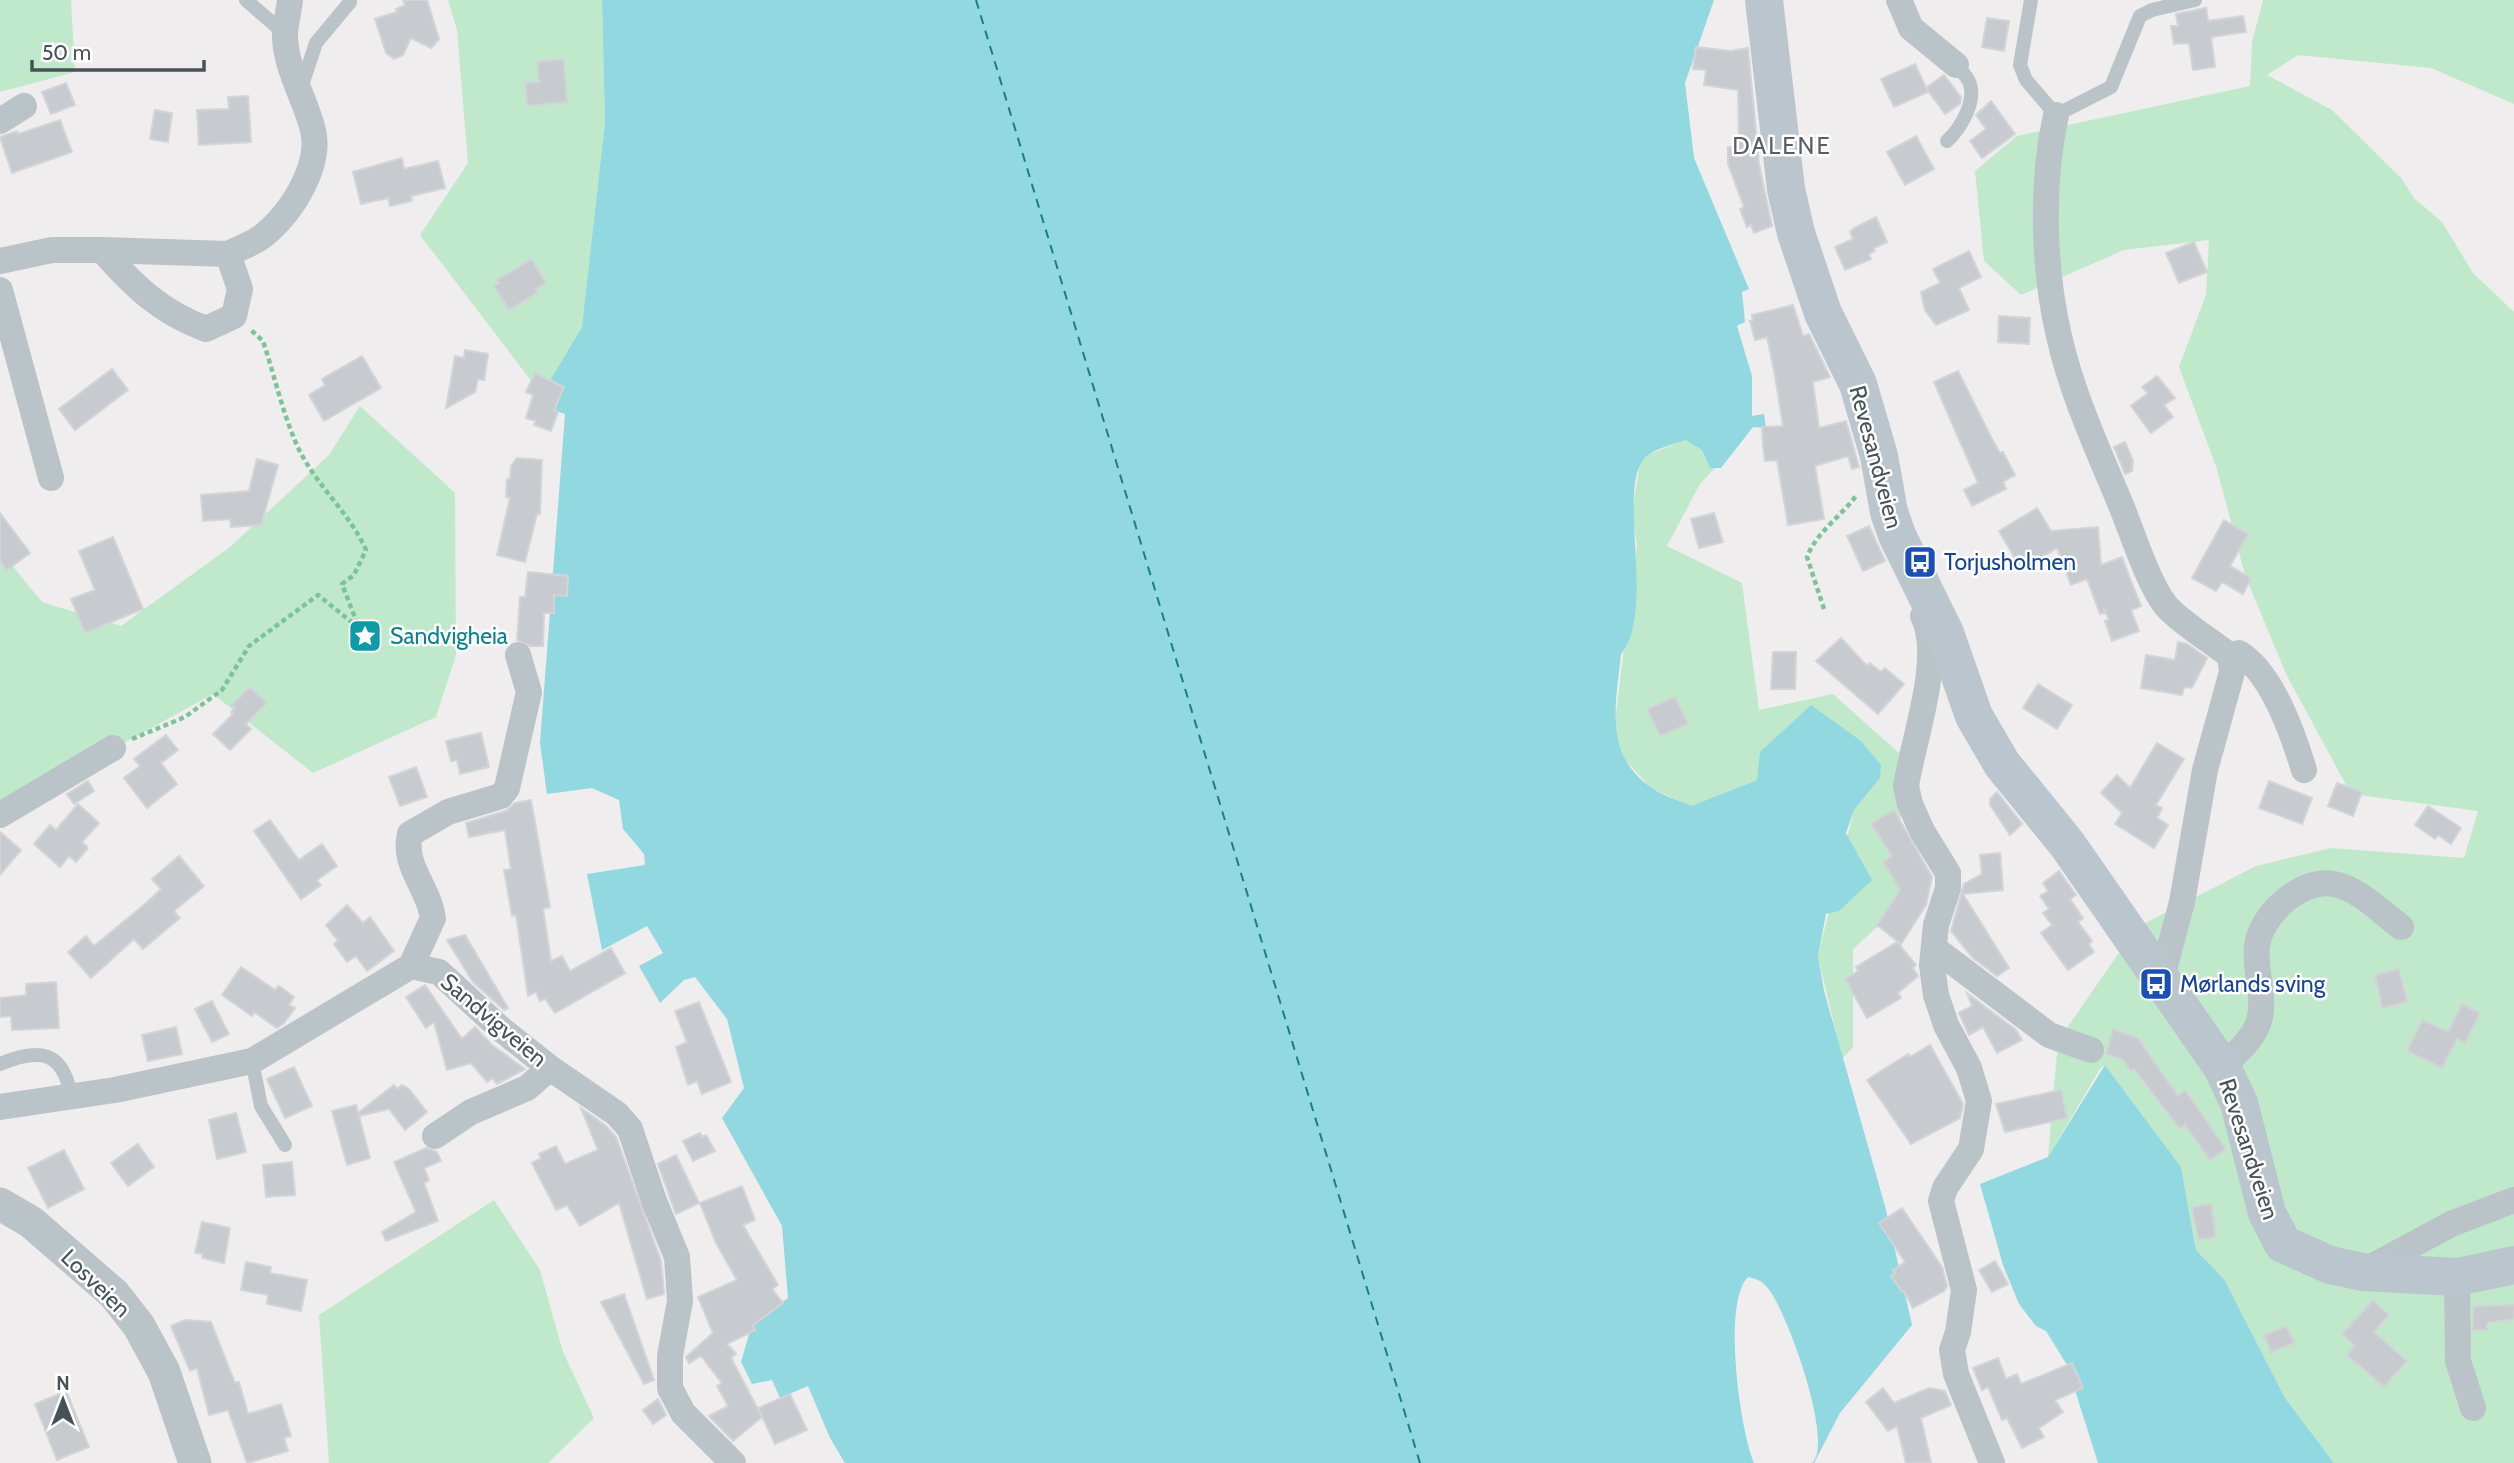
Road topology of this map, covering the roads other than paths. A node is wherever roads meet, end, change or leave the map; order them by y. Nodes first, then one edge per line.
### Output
1 (246, 0) edge
2 (290, 0) edge
3 (1764, 0) edge
4 (1899, 0) edge
5 (2031, 0) edge
6 (2195, 0) edge
7 (350, 2) edge
8 (285, 34) junction
9 (1956, 65) joint
10 (300, 96) junction
11 (24, 106) dead end
12 (2056, 115) junction
13 (0, 121) edge
14 (1947, 141) dead end
15 (102, 250) junction
16 (228, 254) junction
17 (0, 261) edge
18 (0, 290) edge
19 (51, 478) dead end
20 (1908, 560) junction
21 (519, 655) dead end
22 (2230, 656) junction
23 (113, 748) road end
24 (2304, 770) dead end
25 (0, 815) edge
26 (2401, 927) dead end
27 (1934, 948) junction
28 (411, 966) junction
29 (2162, 977) junction
30 (2091, 1050) dead end
31 (253, 1061) junction
32 (0, 1064) edge
33 (550, 1068) junction
34 (2222, 1068) junction
35 (71, 1096) junction
36 (0, 1107) edge
37 (435, 1136) dead end
38 (285, 1145) dead end
39 (2514, 1200) edge
40 (0, 1204) edge
41 (2514, 1265) edge
42 (2363, 1272) junction
43 (2457, 1277) junction
44 (2473, 1408) dead end
45 (195, 1463) edge
46 (733, 1463) edge
47 (1992, 1463) edge

1 - 8 lane
2 - 8 street
3 - 20 main road, Revesandveien
4 - 9 street
5 - 12 lane
6 - 12 lane
7 - 10 lane
8 - 10 street
9 - 14 lane
10 - 16 street
11 - 13 street
12 - 22 street
15 - 16 street
15 - 16 street
15 - 17 street
18 - 19 street
20 - 27 street
20 - 29 main road, Revesandveien
21 - 28 street
22 - 24 street
22 - 29 street
23 - 25 street
26 - 34 street, Revesandveien
27 - 30 street
27 - 47 street
28 - 31 street, Sandvigveien
28 - 33 street, Sandvigveien
29 - 34 main road, Revesandveien
31 - 35 street, Sandvigveien
31 - 38 lane
32 - 35 lane
33 - 37 street
33 - 46 street, Sandvigveien
34 - 42 main road, Revesandveien
35 - 36 street, Sandvigveien
39 - 42 street
40 - 45 street, Losveien
41 - 43 main road, Revesandveien
42 - 43 main road, Revesandveien
43 - 44 street

